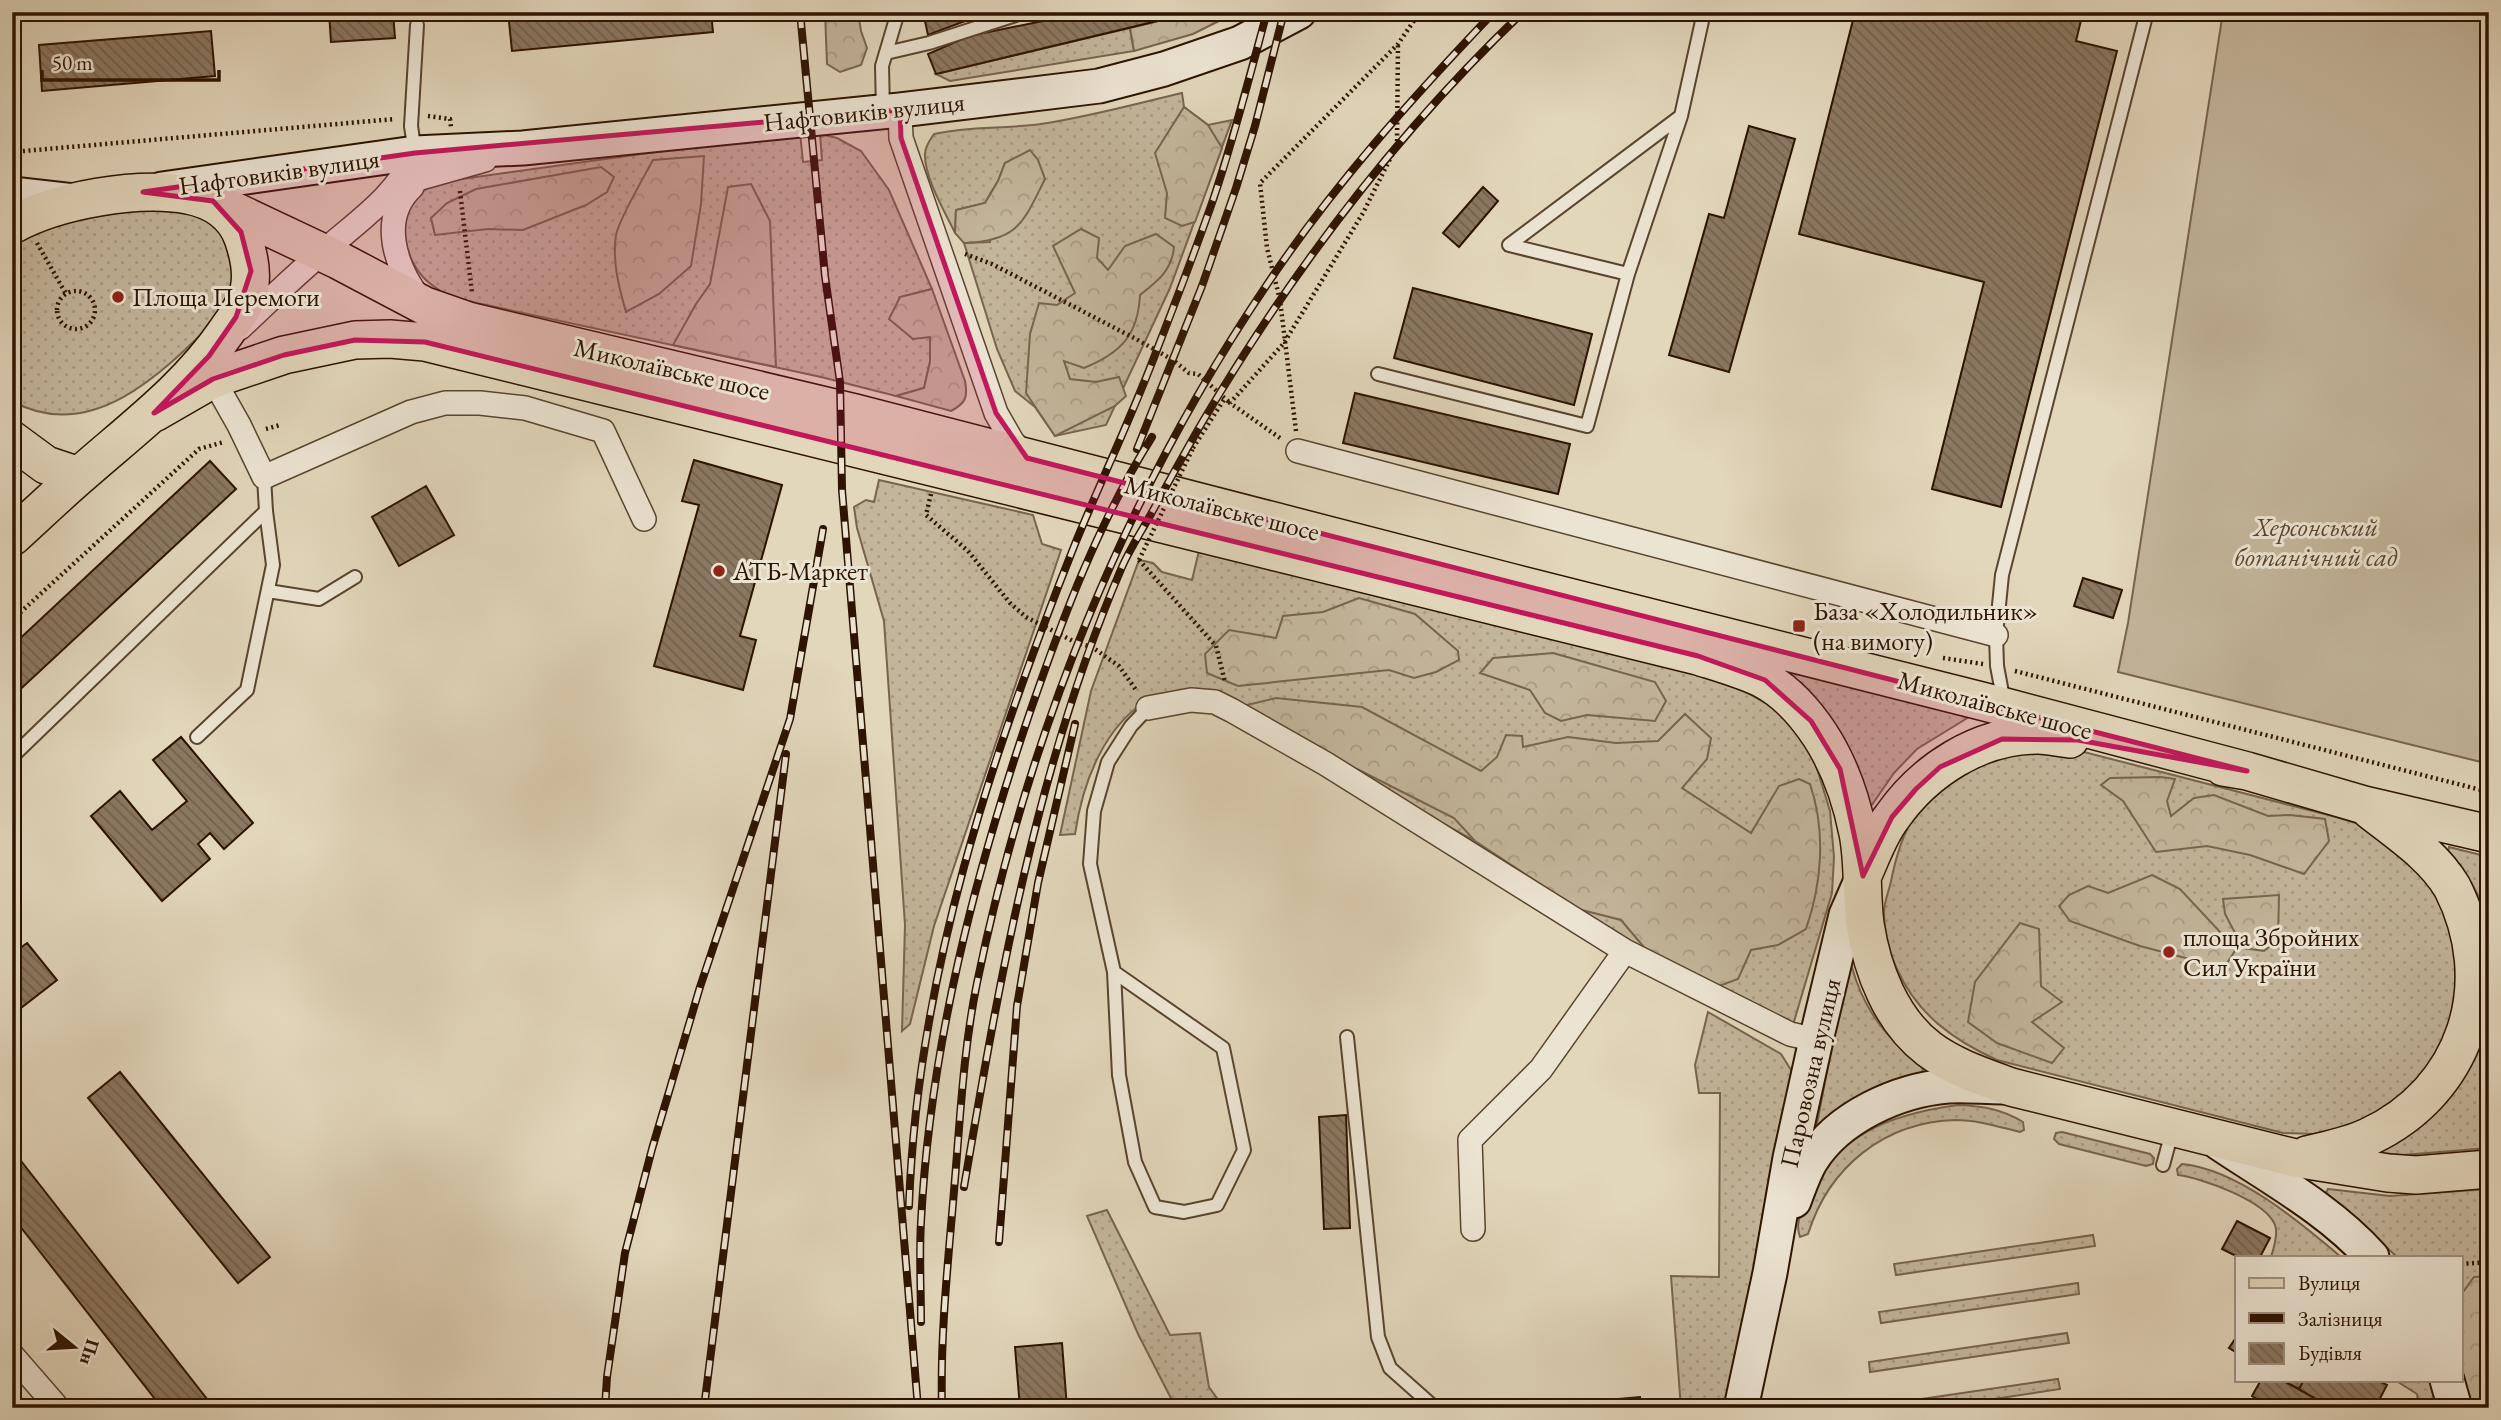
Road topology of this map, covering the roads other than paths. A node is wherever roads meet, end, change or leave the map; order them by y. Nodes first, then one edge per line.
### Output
1 (898, 12) edge
2 (1025, 12) edge
3 (1299, 12) edge
4 (1704, 12) edge
5 (2147, 12) edge
6 (417, 25) dead end
7 (886, 53) junction
8 (892, 111) junction
9 (1681, 116) junction
10 (418, 166) junction
11 (143, 192) junction
12 (213, 201) junction
13 (16, 213) edge
14 (322, 252) junction
15 (1628, 274) junction
16 (425, 306) junction
17 (211, 368) junction
18 (1378, 373) dead end
19 (12, 440) edge
20 (1298, 451) road end
21 (1027, 458) junction
22 (79, 476) junction
23 (264, 477) junction
24 (266, 511) junction
25 (645, 519) dead end
26 (12, 537) edge
27 (355, 578) dead end
28 (268, 591) junction
29 (1996, 635) junction
30 (2005, 707) junction
31 (1149, 708) joint
32 (197, 737) dead end
33 (12, 757) edge
34 (2247, 771) junction
35 (2364, 805) junction
36 (2489, 834) edge
37 (1863, 876) junction
38 (1625, 951) junction
39 (1114, 972) junction
40 (1347, 1037) dead end
41 (1816, 1041) junction
42 (2011, 1087) junction
43 (2173, 1128) junction
44 (2214, 1140) junction
45 (2295, 1158) junction
46 (2163, 1165) dead end
47 (2489, 1170) edge
48 (1473, 1229) dead end
49 (2371, 1256) edge
50 (1770, 1273) junction
51 (12, 1355) edge
52 (2448, 1382) edge
53 (58, 1408) edge
54 (1435, 1408) edge
55 (1741, 1408) edge
56 (2455, 1408) edge

1 - 7 lane
2 - 7 lane
3 - 8 street, Нафтовиків вулиця
4 - 9 lane
5 - 29 lane
6 - 10 lane
7 - 8 lane
8 - 10 street, Нафтовиків вулиця
8 - 21 street
9 - 15 lane
9 - 15 lane
10 - 11 street, Нафтовиків вулиця
10 - 14 street, Нафтовиків вулиця
10 - 16 street
11 - 12 main road, Миколаївське шосе
11 - 13 main road, Миколаївське шосе
12 - 14 main road, Миколаївське шосе
12 - 17 main road
14 - 16 main road, Миколаївське шосе
14 - 17 street, Нафтовиків вулиця
15 - 18 lane
16 - 21 main road, Миколаївське шосе
17 - 22 main road, Миколаївське шосе
17 - 23 street
17 - 37 main road, Миколаївське шосе
19 - 22 main road
20 - 29 street
21 - 30 main road, Миколаївське шосе
22 - 26 main road
23 - 24 lane
23 - 25 street
24 - 28 lane
24 - 33 lane
27 - 28 lane
28 - 32 lane
29 - 30 lane
30 - 34 main road, Миколаївське шосе
31 - 38 street
31 - 39 lane
34 - 35 main road
34 - 37 main road
35 - 36 main road
35 - 45 main road
37 - 41 street, Паровозна вулиця
37 - 42 main road
38 - 41 street
38 - 48 street
39 - 39 lane
40 - 54 lane
41 - 50 street, Паровозна вулиця
42 - 43 main road
42 - 50 street, Паровозна вулиця
43 - 44 main road
43 - 46 lane
44 - 45 main road
44 - 49 street
45 - 47 main road
50 - 55 street, Паровозна вулиця
51 - 53 street
52 - 56 street

